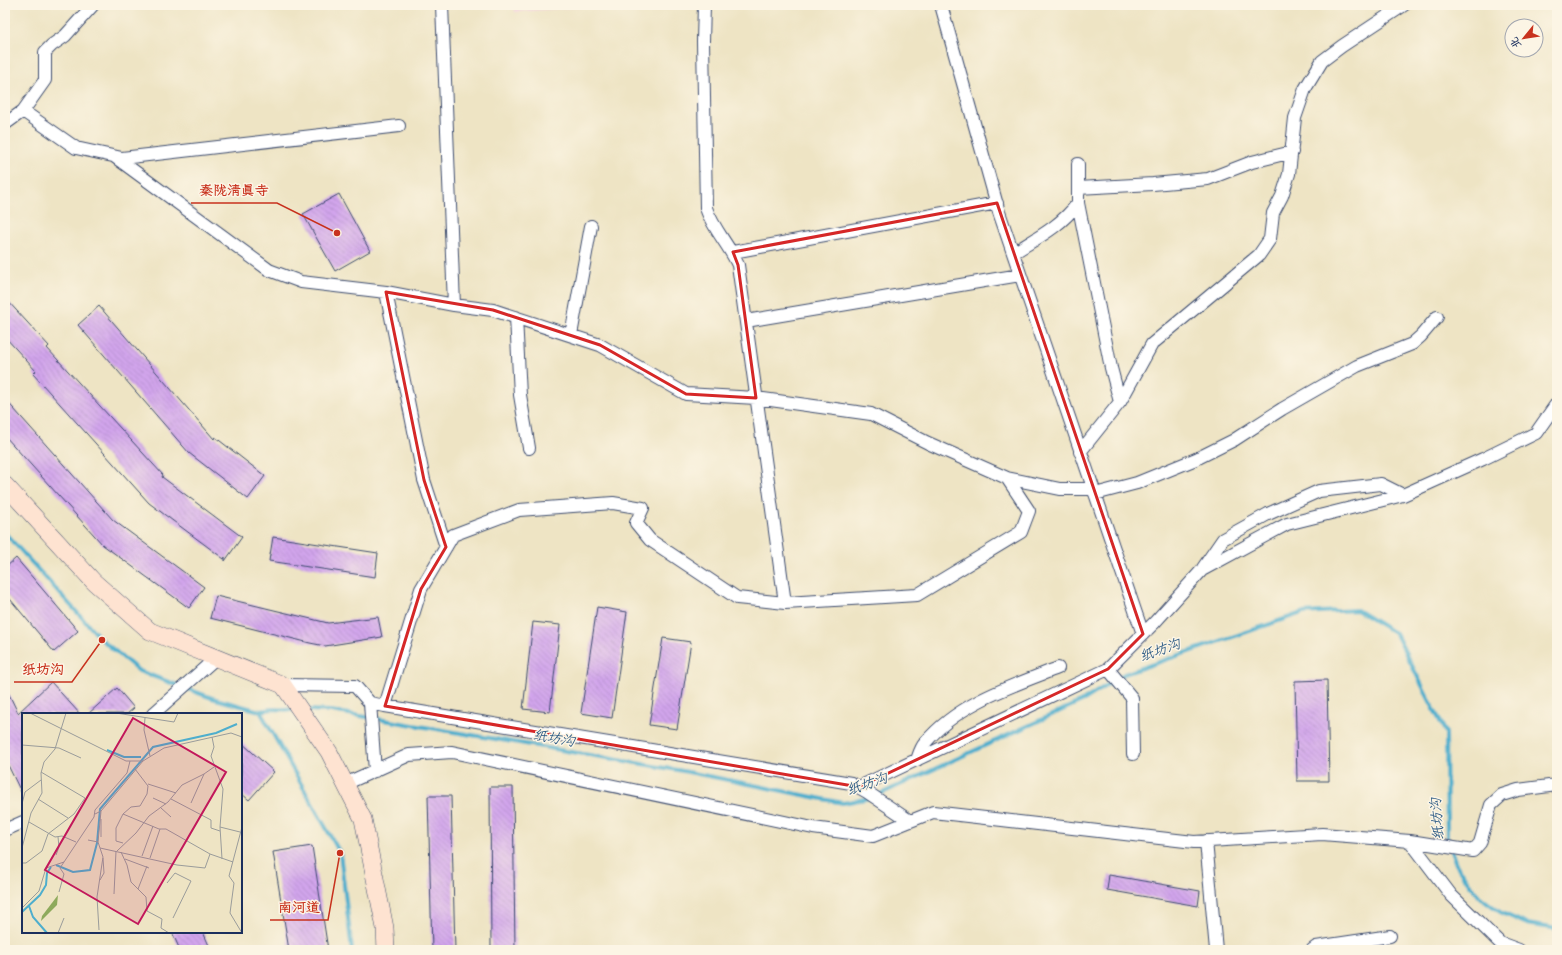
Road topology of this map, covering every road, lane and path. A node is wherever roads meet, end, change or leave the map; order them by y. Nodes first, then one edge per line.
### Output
1 (93, 5) edge
2 (442, 5) edge
3 (704, 5) edge
4 (941, 5) edge
5 (1404, 5) edge
6 (23, 111) junction
7 (5, 124) edge
8 (399, 126) dead end
9 (1292, 152) junction
10 (116, 157) junction
11 (1078, 164) dead end
12 (1078, 188) junction
13 (997, 203) junction
14 (1078, 203) junction
15 (591, 226) dead end
16 (733, 252) junction
17 (1013, 253) junction
18 (1020, 274) junction
19 (386, 292) junction
20 (454, 305) junction
21 (516, 317) junction
22 (1437, 317) dead end
23 (746, 321) junction
24 (571, 335) junction
25 (756, 398) junction
26 (1120, 402) junction
27 (1557, 403) edge
28 (529, 448) dead end
29 (1080, 452) junction
30 (1007, 478) junction
31 (5, 485) edge
32 (1094, 491) junction
33 (1404, 495) junction
34 (446, 547) junction
35 (1202, 570) junction
36 (785, 603) junction
37 (1143, 634) junction
38 (217, 657) junction
39 (1058, 668) dead end
40 (1115, 677) junction
41 (287, 691) junction
42 (385, 706) junction
43 (371, 707) junction
44 (154, 713) edge
45 (1133, 754) dead end
46 (917, 760) junction
47 (375, 770) junction
48 (345, 784) junction
49 (1557, 785) edge
50 (863, 789) junction
51 (910, 821) junction
52 (22, 822) edge
53 (5, 830) edge
54 (1206, 841) junction
55 (1410, 841) junction
56 (1390, 936) dead end
57 (386, 950) edge
58 (1216, 950) edge
59 (1312, 950) edge
60 (1520, 950) edge

1 - 6 street
2 - 20 street
3 - 16 street
4 - 13 street
5 - 9 street
6 - 7 street
6 - 10 street
8 - 10 street
9 - 12 street
9 - 26 street
10 - 19 street
11 - 12 street
12 - 14 street
13 - 16 street
13 - 17 street
14 - 17 street
14 - 26 street
15 - 24 street
16 - 23 street
17 - 18 street
18 - 23 street
18 - 29 street
19 - 20 street
19 - 34 street
20 - 21 street
21 - 24 street
21 - 28 street
22 - 32 street
23 - 25 street
24 - 25 street
25 - 30 street
25 - 36 street
26 - 29 street
27 - 33 street
29 - 32 street
30 - 32 street
30 - 36 street
31 - 38 street
32 - 37 street
33 - 35 street
33 - 35 street
34 - 36 street
34 - 42 street
35 - 37 street
37 - 40 street
38 - 41 street
38 - 44 street
39 - 46 street
40 - 45 street
40 - 46 street
41 - 43 street
41 - 48 street
42 - 43 street
42 - 50 street
43 - 47 street
46 - 50 street
47 - 48 street
47 - 51 street
48 - 57 street
49 - 55 street
50 - 51 street
51 - 54 street
52 - 53 street
54 - 55 street
54 - 58 street
55 - 60 street
56 - 59 street

